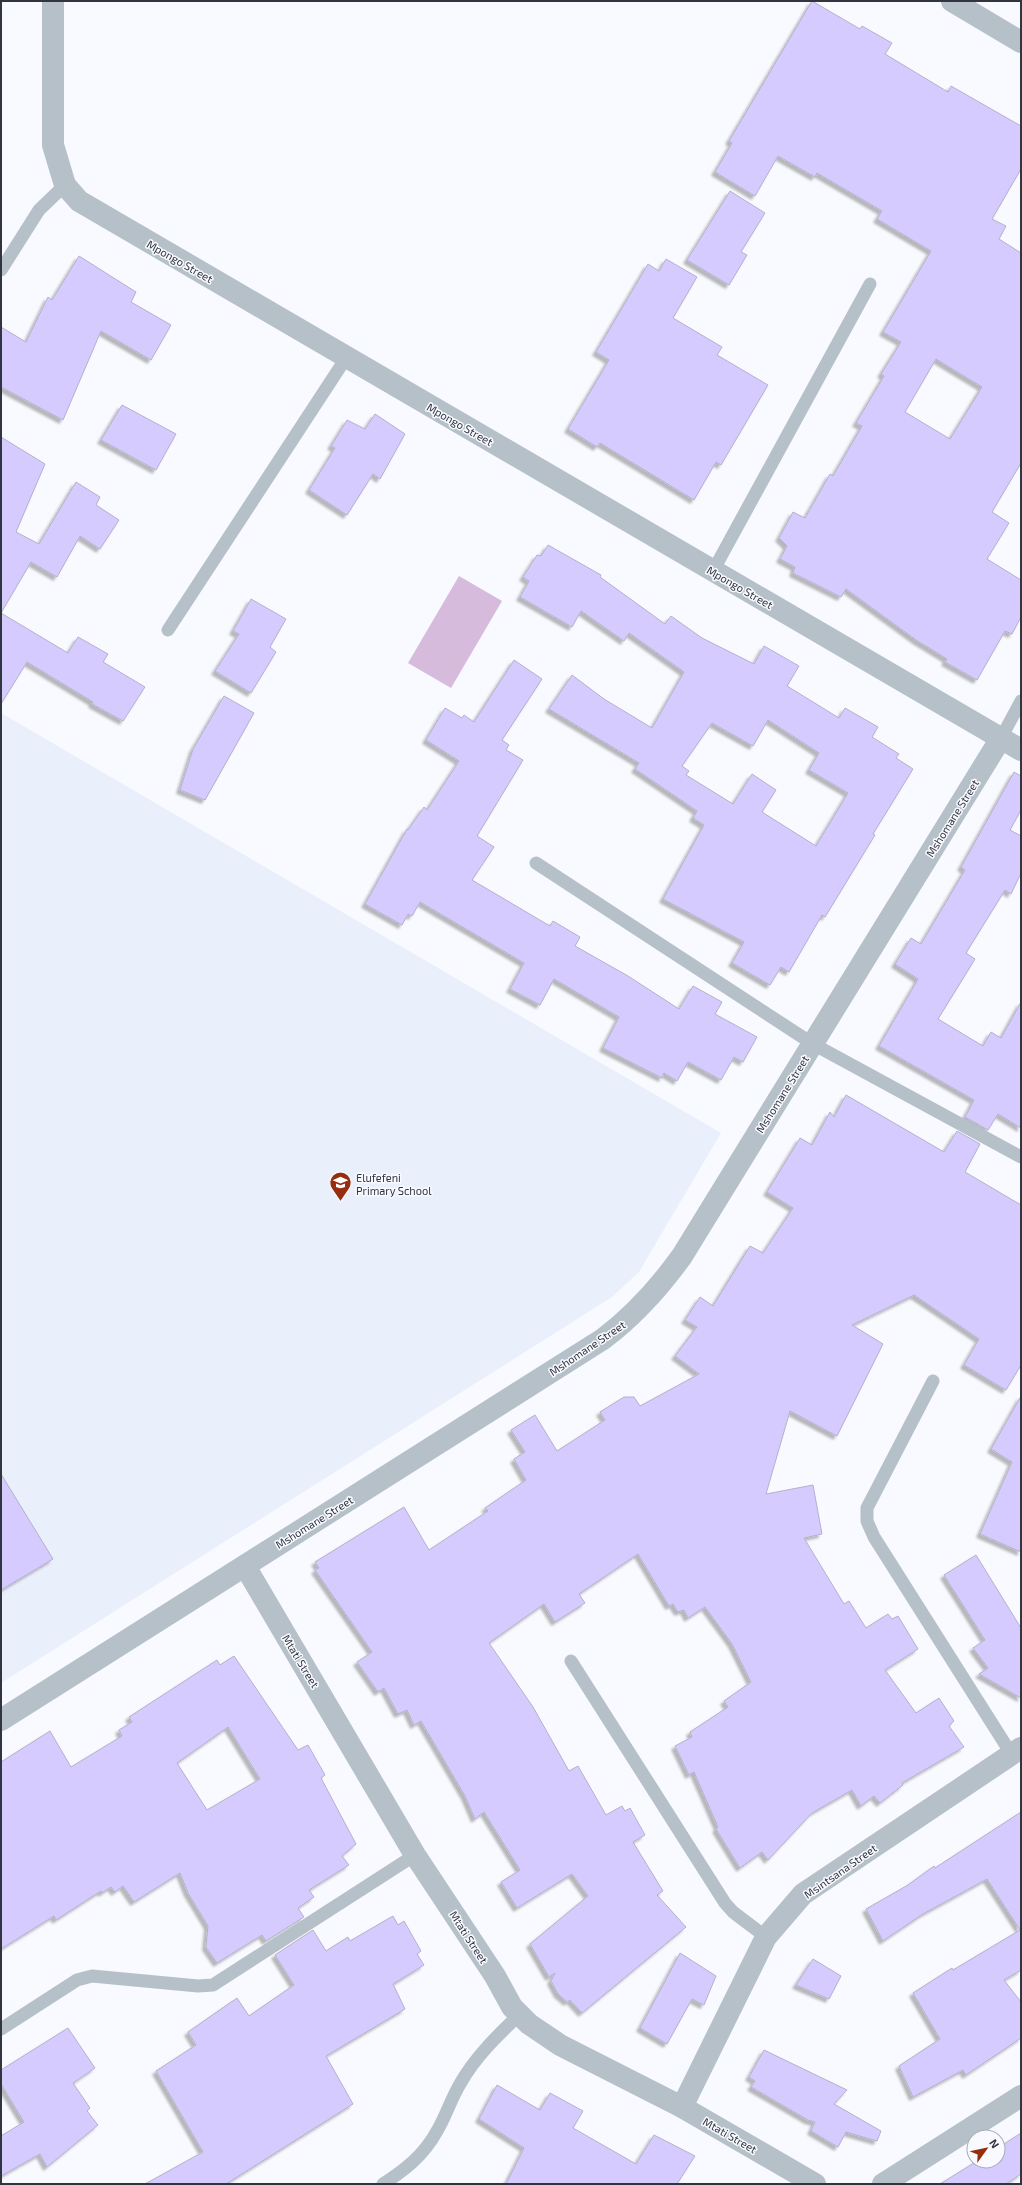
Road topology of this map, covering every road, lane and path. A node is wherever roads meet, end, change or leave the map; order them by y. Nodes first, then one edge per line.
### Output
1 (53, 1) edge
2 (952, 1) edge
3 (1021, 42) edge
4 (65, 185) junction
5 (1, 270) edge
6 (870, 284) dead end
7 (346, 358) junction
8 (713, 571) junction
9 (168, 630) dead end
10 (1021, 701) edge
11 (1001, 738) junction
12 (1021, 750) edge
13 (536, 863) dead end
14 (813, 1044) junction
15 (1021, 1157) edge
16 (933, 1381) dead end
17 (245, 1566) junction
18 (571, 1661) dead end
19 (1, 1720) edge
20 (1016, 1752) edge
21 (415, 1855) junction
22 (766, 1937) junction
23 (520, 2014) junction
24 (1, 2029) edge
25 (1021, 2096) edge
26 (682, 2107) junction
27 (383, 2184) edge
28 (815, 2184) edge
29 (882, 2184) edge

1 - 4 street, Mpongo Street
2 - 3 street
4 - 5 lane
4 - 7 street, Mpongo Street
6 - 8 lane
7 - 8 street, Mpongo Street
7 - 9 lane
8 - 11 street, Mpongo Street
10 - 11 lane
11 - 12 street, Mpongo Street
11 - 14 street, Mshomane Street
13 - 14 lane
14 - 15 lane
14 - 17 street, Mshomane Street
16 - 20 lane
17 - 19 street, Mshomane Street
17 - 21 street, Mtati Street
18 - 22 lane
20 - 22 street, Msintsana Street
21 - 23 street, Mtati Street
21 - 24 lane
22 - 26 street, Msintsana Street
23 - 26 street, Mtati Street
23 - 27 lane
25 - 29 street
26 - 28 street, Mtati Street

